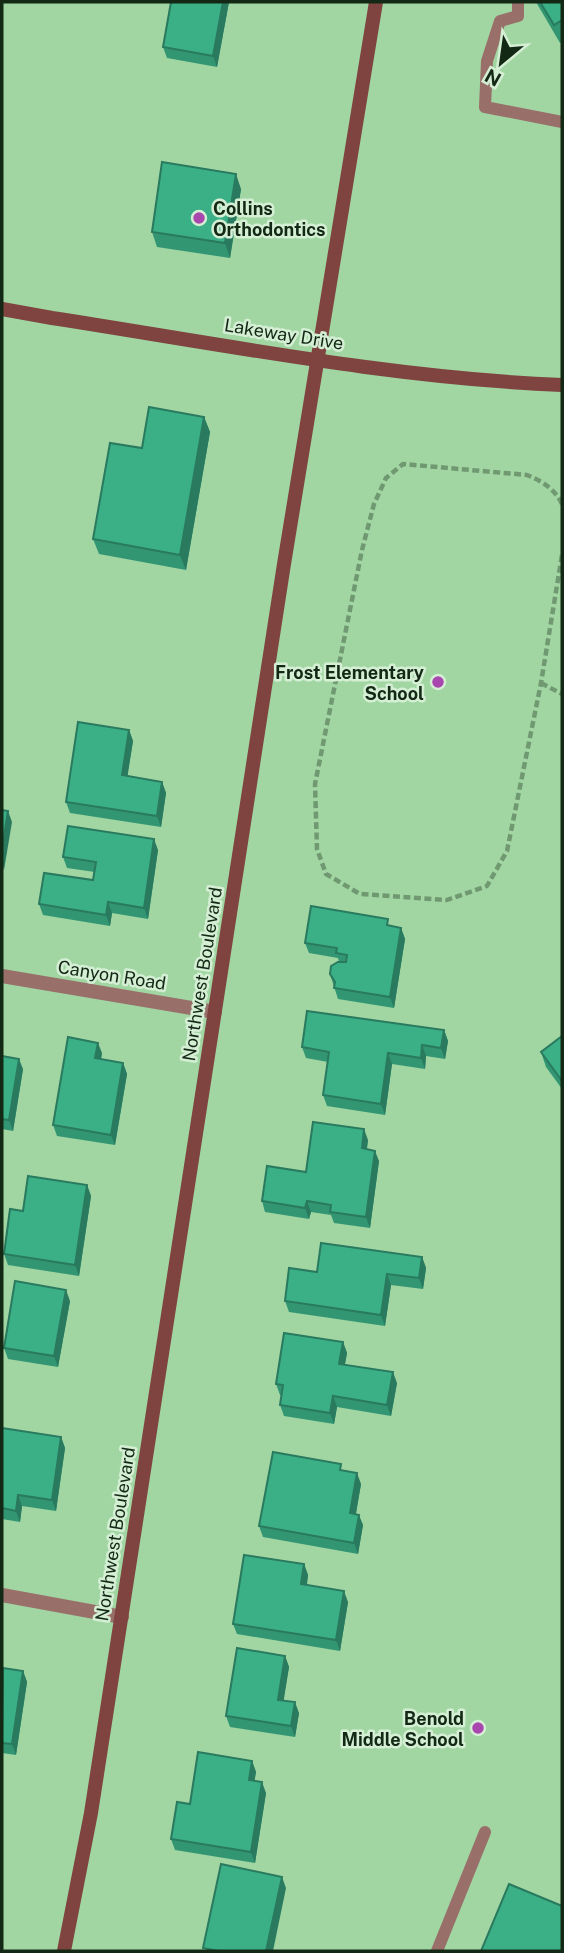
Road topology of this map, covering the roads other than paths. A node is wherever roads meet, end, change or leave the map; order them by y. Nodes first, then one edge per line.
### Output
1 (376, 2) edge
2 (518, 2) edge
3 (562, 122) edge
4 (2, 309) edge
5 (317, 359) junction
6 (562, 386) edge
7 (2, 976) edge
8 (215, 1012) junction
9 (2, 1595) edge
10 (122, 1617) junction
11 (485, 1832) dead end
12 (64, 1951) edge
13 (437, 1951) edge

1 - 5 street, Northwest Boulevard
2 - 3 lane
4 - 5 street, Lakeway Drive
5 - 6 street, Lakeway Drive
5 - 8 street, Northwest Boulevard
7 - 8 street, Canyon Road
8 - 10 street, Northwest Boulevard
9 - 10 street
10 - 12 street, Northwest Boulevard
11 - 13 lane

